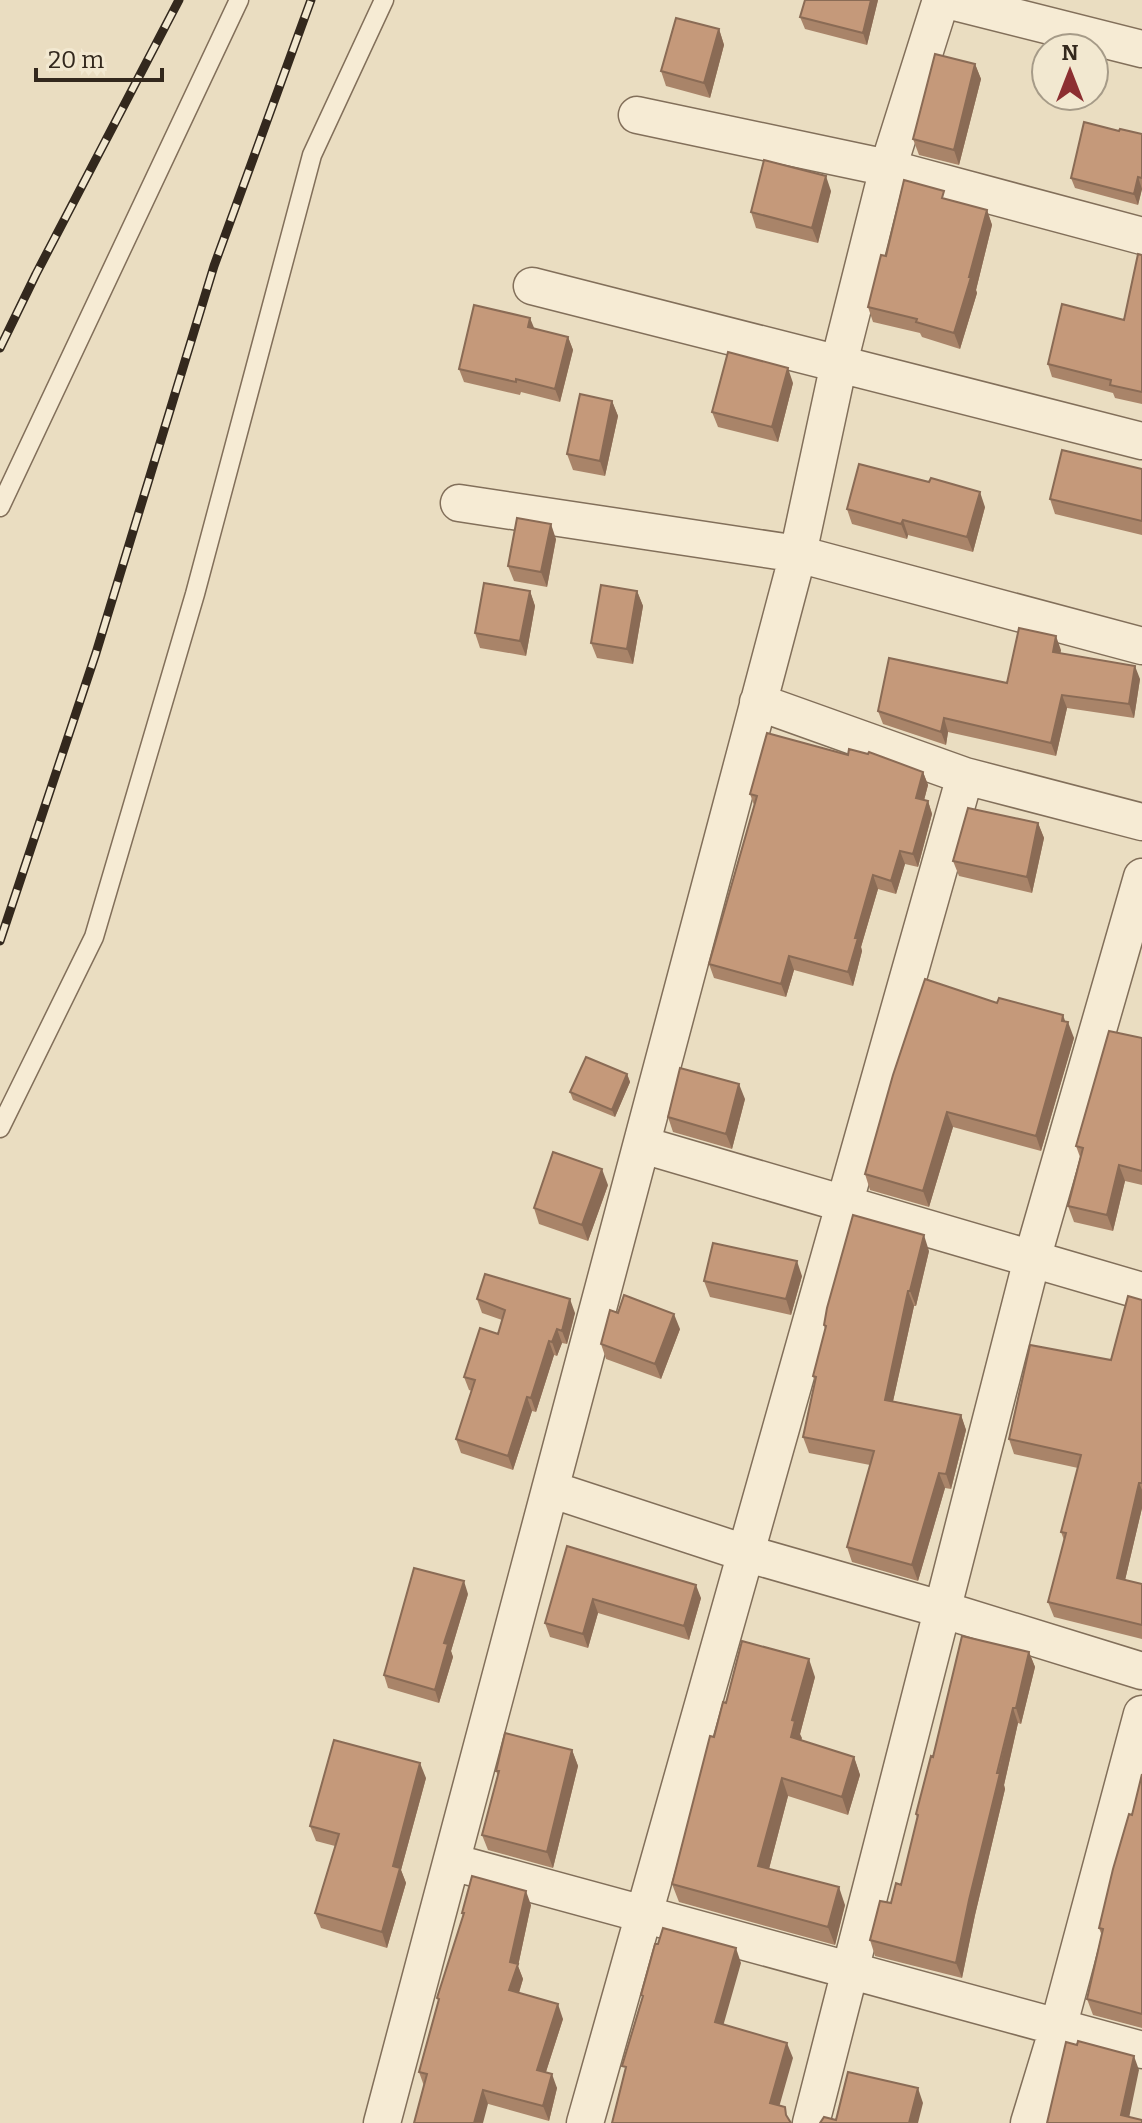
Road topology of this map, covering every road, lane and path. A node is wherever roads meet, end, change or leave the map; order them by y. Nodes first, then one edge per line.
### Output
1 (239, 0) edge
2 (384, 0) edge
3 (941, 0) edge
4 (947, 0) edge
5 (1142, 49) edge
6 (637, 115) dead end
7 (888, 168) junction
8 (1142, 236) edge
9 (532, 286) dead end
10 (839, 363) junction
11 (1142, 441) edge
12 (459, 503) dead end
13 (0, 507) edge
14 (798, 554) junction
15 (1142, 646) edge
16 (758, 702) junction
17 (965, 776) junction
18 (1142, 822) edge
19 (1142, 877) edge
20 (0, 1128) edge
21 (643, 1145) junction
22 (843, 1204) junction
23 (1032, 1259) junction
24 (1142, 1291) edge
25 (550, 1489) junction
26 (745, 1553) junction
27 (944, 1610) junction
28 (1142, 1671) edge
29 (1142, 1714) edge
30 (452, 1862) junction
31 (643, 1914) junction
32 (852, 1972) junction
33 (1058, 2028) junction
34 (1142, 2050) edge
35 (382, 2123) edge
36 (585, 2123) edge
37 (811, 2123) edge
38 (1029, 2123) edge

1 - 13 lane
2 - 20 lane
3 - 7 street
4 - 5 street
6 - 7 street
7 - 8 street
7 - 10 street
9 - 10 street
10 - 11 street
10 - 14 street
12 - 14 street
14 - 15 street
14 - 16 street
16 - 17 street
16 - 21 street
17 - 18 street
17 - 22 street
19 - 23 street
21 - 22 street
21 - 25 street
22 - 23 street
22 - 26 street
23 - 24 street
23 - 27 street
25 - 26 street
25 - 30 street
26 - 27 street
26 - 31 street
27 - 28 street
27 - 32 street
29 - 33 street
30 - 31 street
30 - 35 street
31 - 32 street
31 - 36 street
32 - 33 street
32 - 37 street
33 - 34 street
33 - 38 street

